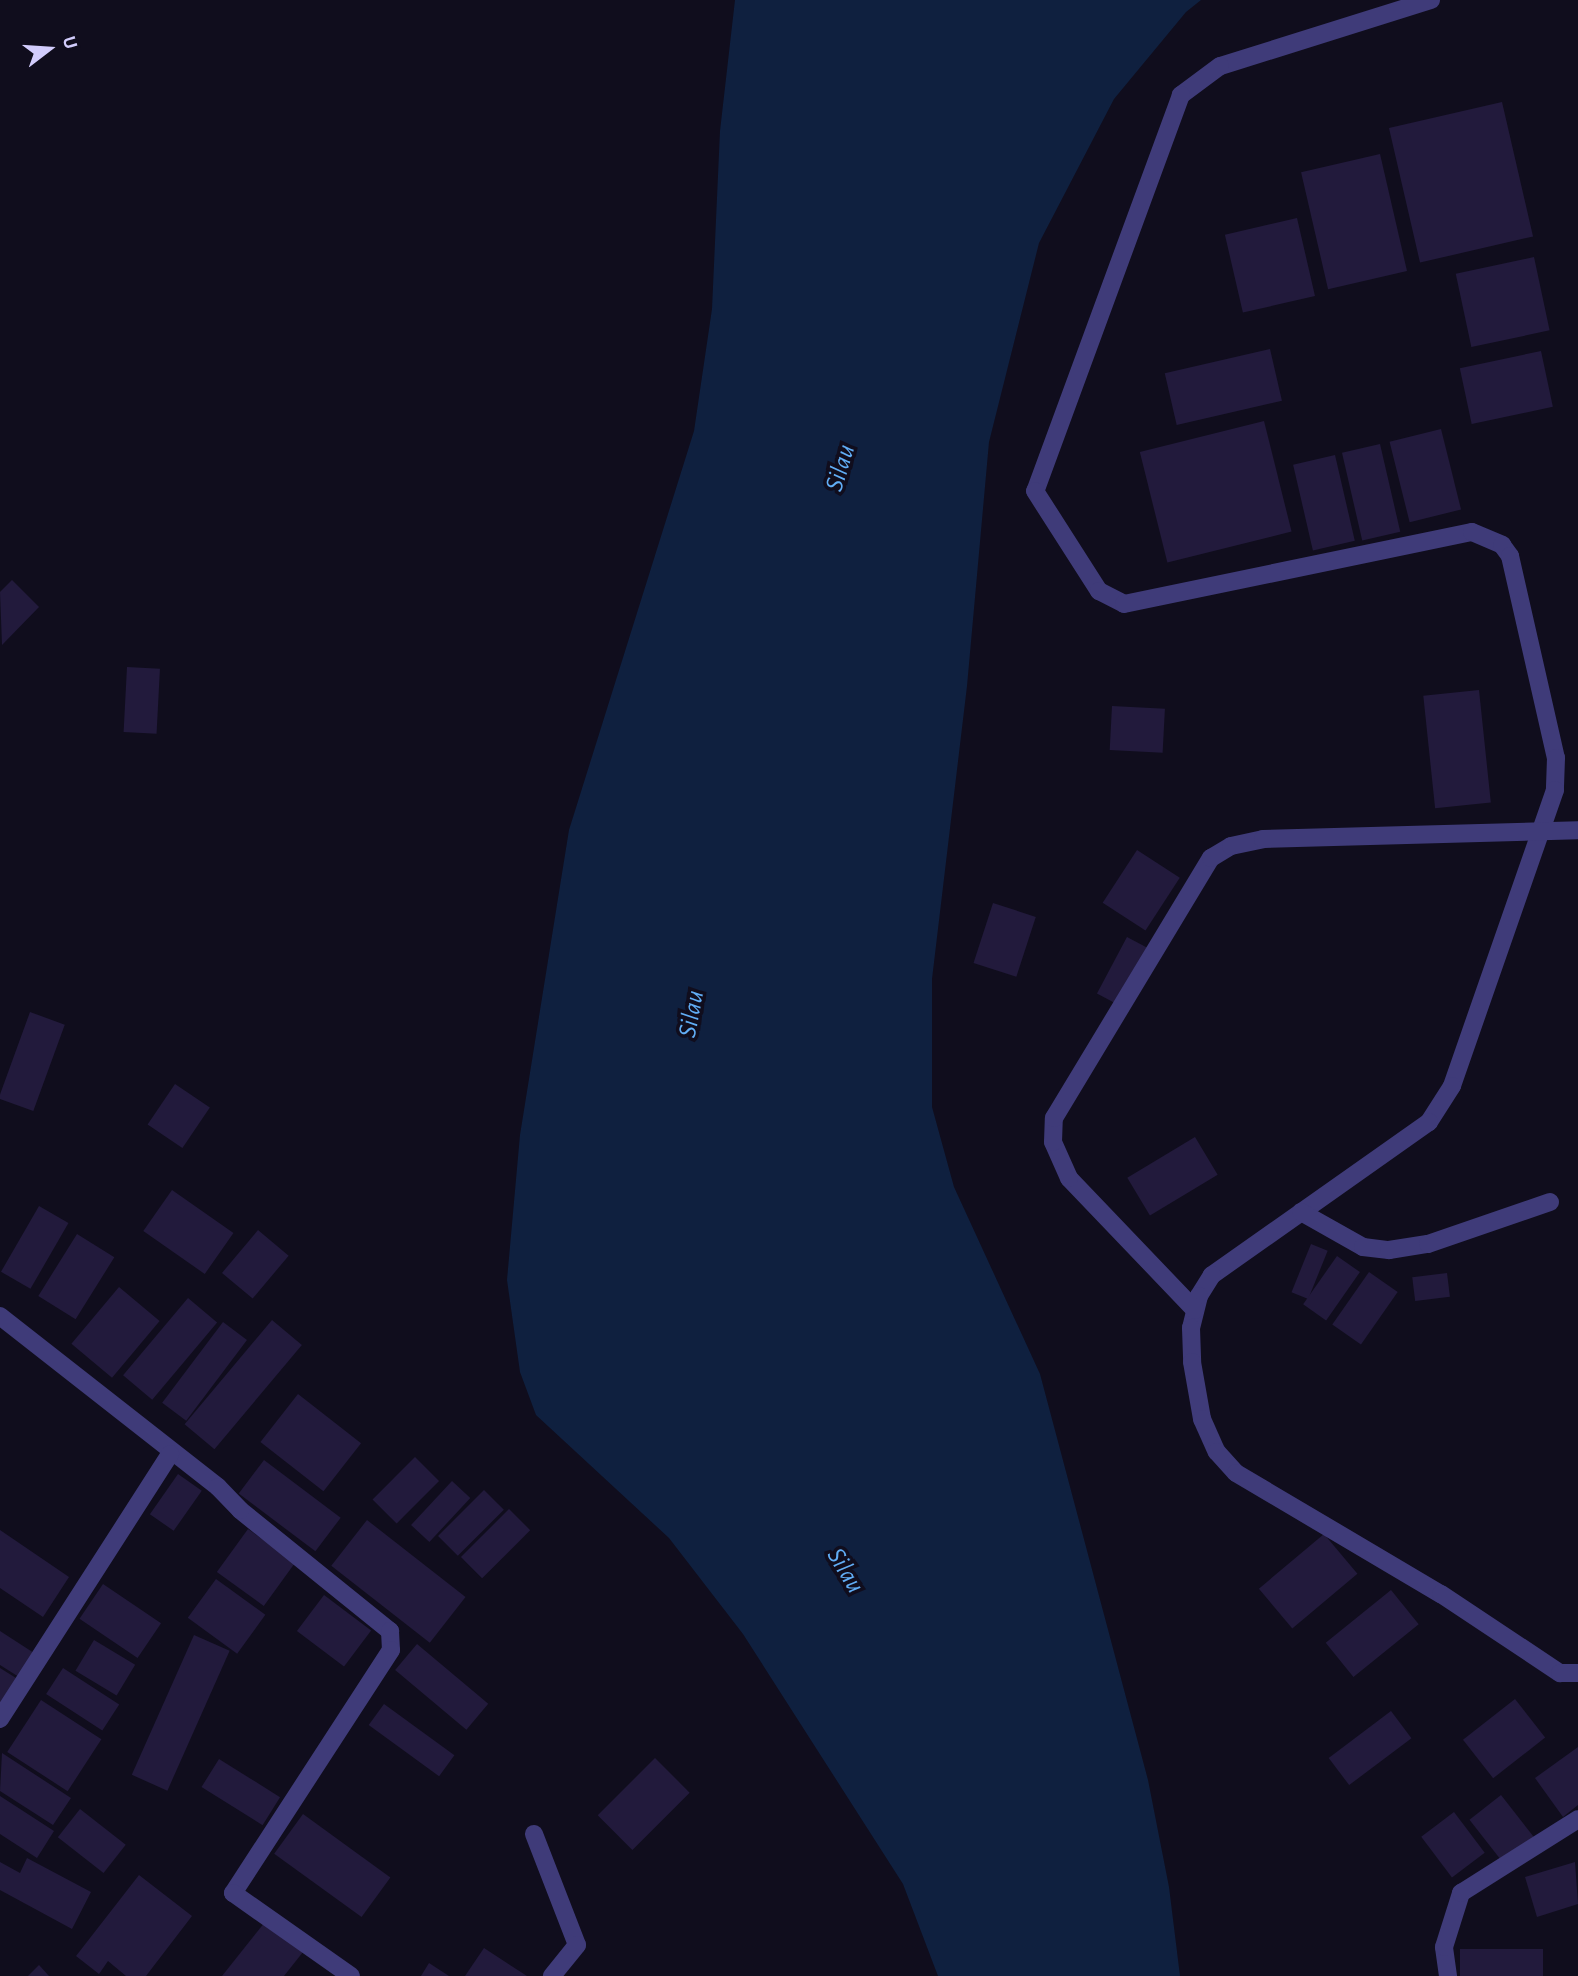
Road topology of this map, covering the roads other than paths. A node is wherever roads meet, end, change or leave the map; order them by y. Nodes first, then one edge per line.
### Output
1 (1431, 0) edge
2 (1578, 831) edge
3 (1540, 832) junction
4 (1550, 1202) dead end
5 (1301, 1212) junction
6 (1195, 1310) junction
7 (0, 1316) edge
8 (170, 1454) junction
9 (1578, 1673) edge
10 (0, 1718) edge
11 (1578, 1819) edge
12 (534, 1834) dead end
13 (351, 1976) edge
14 (552, 1976) edge
15 (1448, 1976) edge

1 - 3 street
2 - 3 street
3 - 5 street
3 - 6 street
4 - 5 street
5 - 6 street
6 - 9 street
7 - 8 street
8 - 10 street
8 - 13 street
11 - 15 street
12 - 14 street

